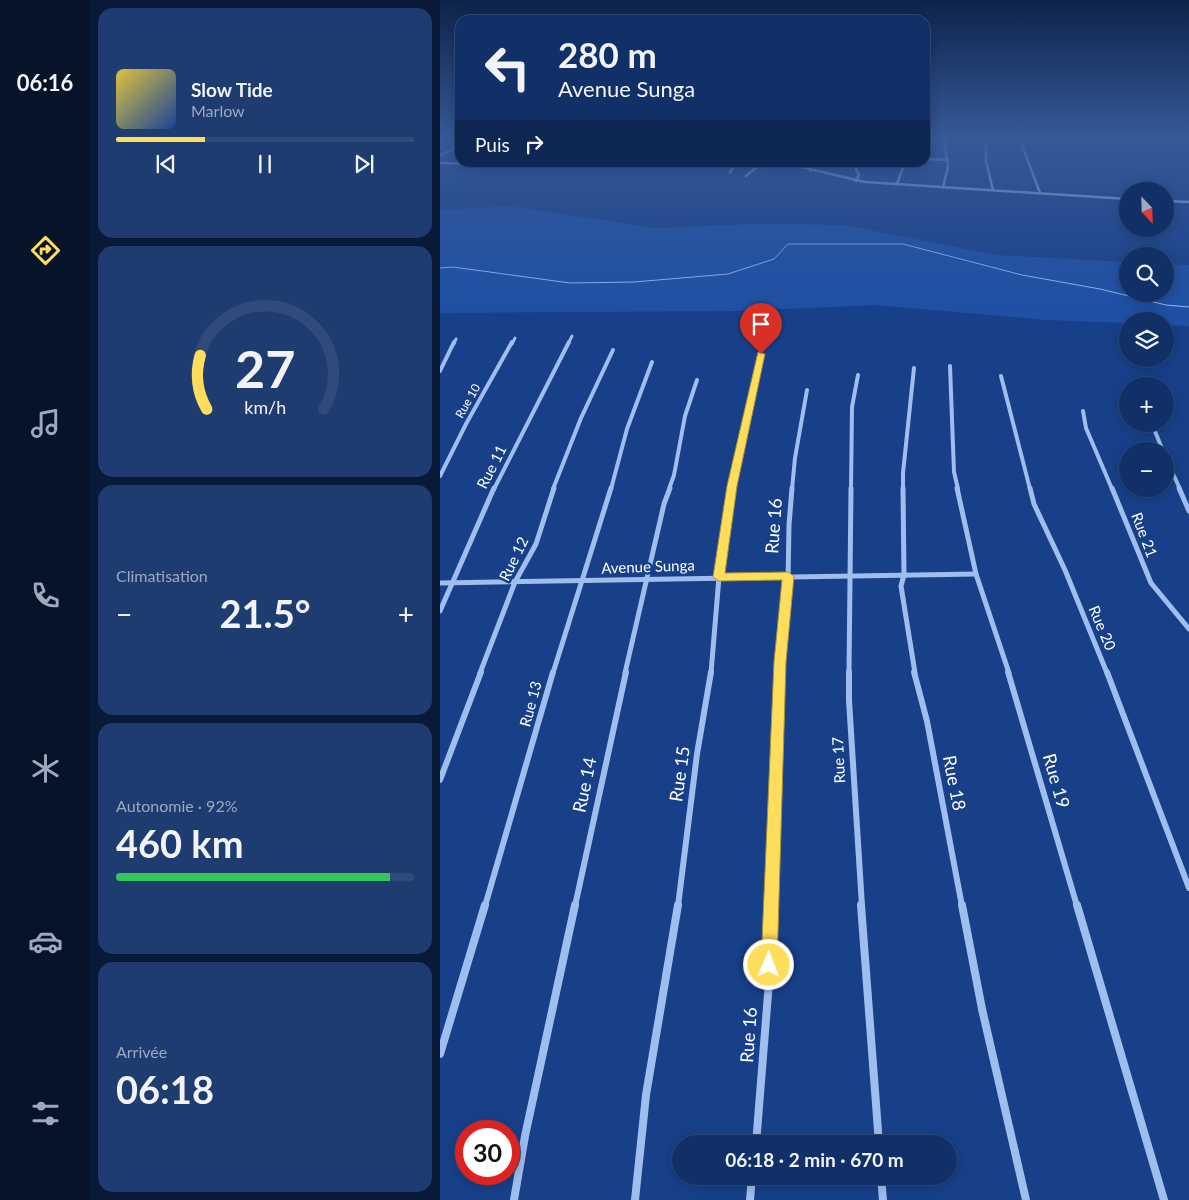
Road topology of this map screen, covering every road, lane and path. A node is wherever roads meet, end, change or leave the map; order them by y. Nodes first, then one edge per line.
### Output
1 (1040, 193) edge
2 (1119, 198) edge
3 (1174, 202) edge
4 (1189, 202) edge
5 (572, 336) dead end
6 (515, 338) dead end
7 (456, 339) dead end
8 (613, 350) dead end
9 (761, 354) dead end
10 (652, 362) dead end
11 (950, 366) dead end
12 (914, 368) dead end
13 (440, 371) edge
14 (858, 375) dead end
15 (1001, 376) dead end
16 (697, 380) dead end
17 (807, 390) dead end
18 (1082, 411) dead end
19 (440, 476) edge
20 (1174, 477) edge
21 (1189, 511) edge
22 (976, 574) junction
23 (904, 575) junction
24 (788, 576) junction
25 (850, 576) junction
26 (719, 577) junction
27 (647, 581) junction
28 (515, 582) junction
29 (580, 582) junction
30 (440, 583) edge
31 (453, 583) junction
32 (440, 611) edge
33 (1189, 629) edge
34 (440, 780) edge
35 (1189, 888) edge
36 (440, 1054) edge
37 (757, 1135) edge
38 (878, 1135) edge
39 (751, 1185) edge
40 (882, 1185) edge
41 (514, 1200) edge
42 (635, 1200) edge
43 (750, 1200) edge
44 (883, 1200) edge
45 (1026, 1200) edge
46 (1164, 1200) edge

1 - 2 street
3 - 4 street
5 - 31 street, Rue 11
6 - 19 street, Rue 10
7 - 13 street
8 - 28 street, Rue 12
9 - 26 street, Rue 15
10 - 29 street, Rue 13
11 - 22 street, Rue 19
12 - 23 street, Rue 18
14 - 25 street, Rue 17
15 - 35 street, Rue 20
16 - 27 street, Rue 14
17 - 24 street, Rue 16
18 - 33 street, Rue 21
20 - 21 street
22 - 23 street, Avenue Sunga
22 - 46 street, Rue 19
23 - 25 street, Avenue Sunga
23 - 45 street, Rue 18
24 - 25 street, Avenue Sunga
24 - 26 street, Avenue Sunga
24 - 37 street, Rue 16
25 - 38 street, Rue 17
26 - 27 street, Avenue Sunga
26 - 42 street, Rue 15
27 - 29 street, Avenue Sunga
27 - 41 street, Rue 14
28 - 29 street, Avenue Sunga
28 - 31 street, Avenue Sunga
28 - 34 street, Rue 12
29 - 36 street, Rue 13
30 - 31 street, Avenue Sunga
31 - 32 street, Rue 11
39 - 43 street
40 - 44 street

